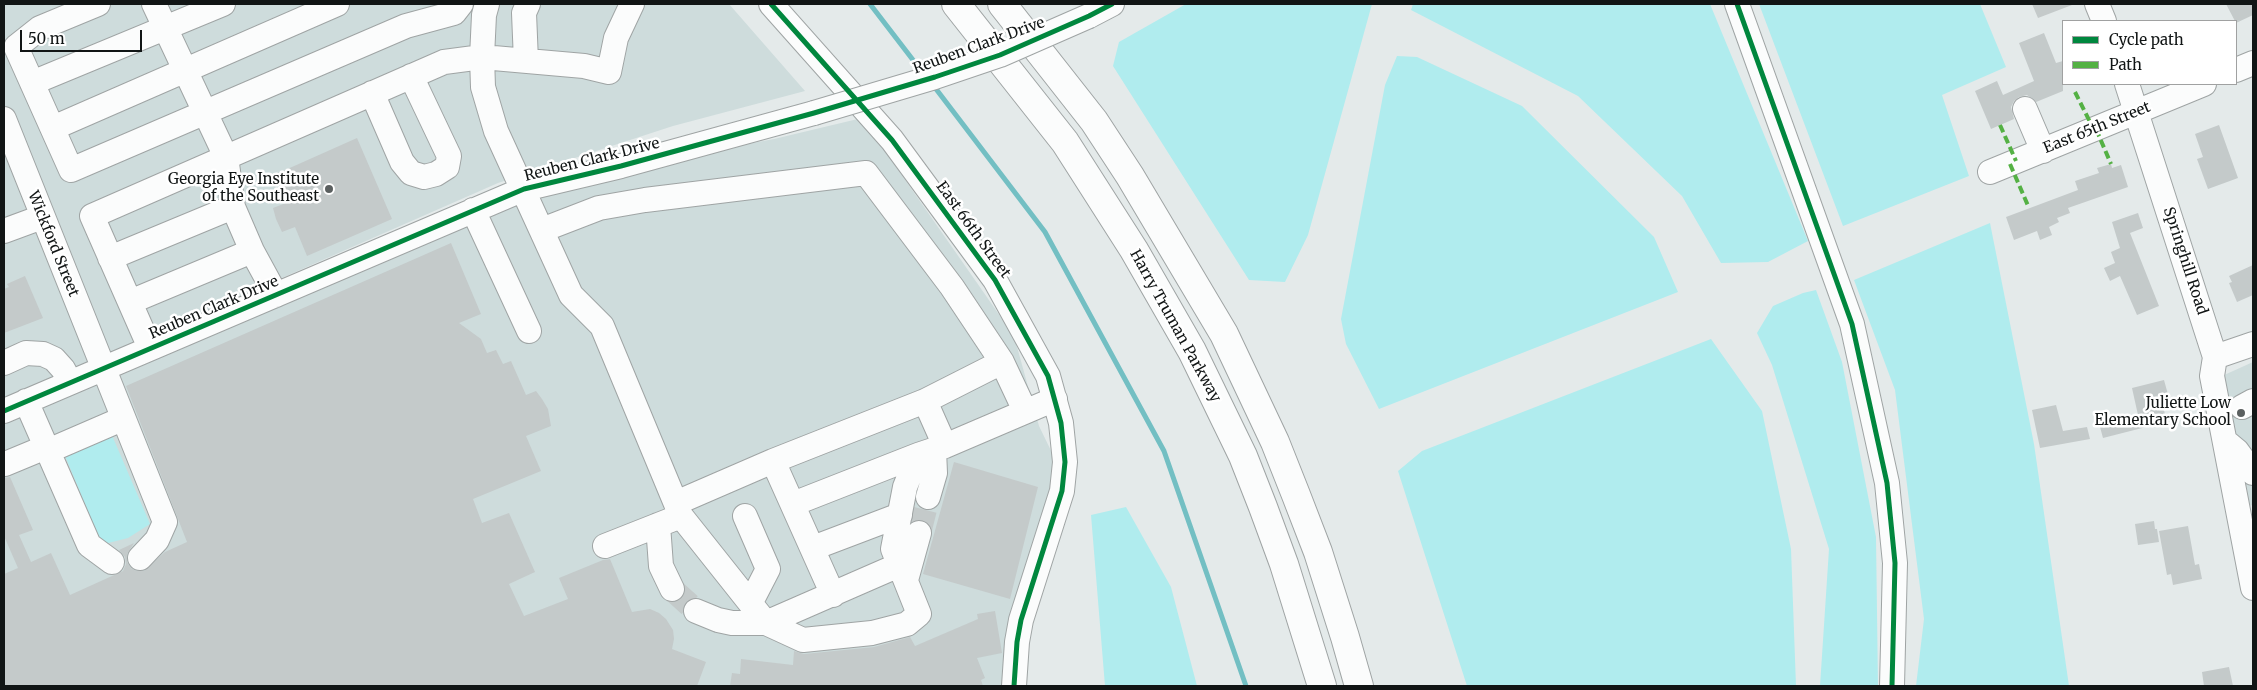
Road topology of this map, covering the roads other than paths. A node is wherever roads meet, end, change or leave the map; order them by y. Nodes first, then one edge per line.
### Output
1 (98, 4) edge
2 (154, 4) edge
3 (223, 4) edge
4 (337, 4) edge
5 (461, 4) edge
6 (487, 4) edge
7 (528, 4) edge
8 (632, 4) edge
9 (771, 4) edge
10 (956, 4) edge
11 (1002, 4) edge
12 (1112, 4) edge
13 (1737, 4) edge
14 (2097, 4) edge
15 (2104, 20) edge
16 (165, 28) junction
17 (482, 57) junction
18 (526, 61) junction
19 (2253, 62) edge
20 (185, 70) junction
21 (2237, 70) edge
22 (411, 76) junction
23 (32, 83) junction
24 (2127, 85) edge
25 (2202, 85) edge
26 (372, 93) junction
27 (2025, 109) dead end
28 (205, 112) junction
29 (2138, 112) junction
30 (4, 119) edge
31 (53, 128) junction
32 (226, 157) junction
33 (2038, 160) junction
34 (1990, 172) dead end
35 (524, 189) junction
36 (233, 207) junction
37 (473, 210) junction
38 (42, 217) junction
39 (542, 230) junction
40 (4, 232) edge
41 (252, 251) junction
42 (110, 258) junction
43 (276, 295) junction
44 (130, 302) junction
45 (529, 331) dead end
46 (2253, 344) edge
47 (150, 348) junction
48 (2215, 357) junction
49 (1002, 362) junction
50 (4, 363) edge
51 (102, 369) junction
52 (70, 382) junction
53 (1055, 399) junction
54 (26, 401) junction
55 (925, 401) junction
56 (4, 411) edge
57 (1025, 411) junction
58 (122, 419) junction
59 (2224, 440) junction
60 (932, 450) junction
61 (48, 451) junction
62 (773, 461) junction
63 (7, 468) edge
64 (2253, 473) edge
65 (928, 497) tunnel mouth
66 (792, 504) junction
67 (678, 509) junction
68 (900, 515) junction
69 (744, 516) dead end
70 (658, 525) junction
71 (919, 533) tunnel mouth
72 (605, 546) dead end
73 (813, 548) junction
74 (1318, 552) junction
75 (140, 558) dead end
76 (112, 562) dead end
77 (902, 573) junction
78 (2253, 588) edge
79 (672, 589) tunnel mouth
80 (833, 595) junction
81 (751, 602) junction
82 (696, 611) tunnel mouth
83 (766, 623) junction
84 (1014, 686) edge
85 (1322, 686) edge
86 (1359, 686) edge
87 (1366, 686) edge
88 (1892, 686) edge

1 - 23 street
2 - 16 street
3 - 16 street
4 - 20 street
5 - 28 street
6 - 17 street
7 - 18 street
8 - 18 street
9 - 53 street, East 66th Street
10 - 85 highway, Harry Truman Parkway
11 - 74 highway
12 - 35 street, Reuben Clark Drive, bridge
13 - 88 street
14 - 15 street
16 - 20 street
16 - 23 street
17 - 18 street
17 - 22 street
17 - 35 street
19 - 21 street
20 - 28 street
20 - 31 street
22 - 26 street
22 - 26 street
23 - 31 street
24 - 29 street, Springhill Road
25 - 29 street, East 65th Street
26 - 32 street
27 - 33 street
28 - 31 street
28 - 32 street
29 - 33 street, East 65th Street
29 - 48 street, Springhill Road
30 - 38 street, Wickford Street
32 - 36 street
32 - 42 street
33 - 34 street, East 65th Street
35 - 37 street, Reuben Clark Drive
35 - 39 street
36 - 41 street
36 - 42 street
37 - 43 street, Reuben Clark Drive
37 - 45 street
38 - 40 street
38 - 51 street, Wickford Street
39 - 49 street
39 - 67 street
41 - 43 street
41 - 44 street
42 - 44 street
43 - 47 street, Reuben Clark Drive
44 - 47 street
46 - 48 street
47 - 51 street, Reuben Clark Drive
48 - 59 street, Springhill Road
49 - 55 street
49 - 57 street
50 - 52 street
51 - 52 street, Reuben Clark Drive
51 - 58 street
52 - 54 street, Reuben Clark Drive
53 - 57 street
53 - 84 street, East 66th Street
54 - 56 street, Reuben Clark Drive
54 - 61 street
55 - 60 street
55 - 62 street
57 - 60 street
58 - 61 street
58 - 75 street
59 - 64 street
59 - 78 street, Springhill Road
60 - 65 street
60 - 66 street
60 - 68 street
61 - 63 street
61 - 76 street
62 - 66 street
62 - 67 street
66 - 73 street
67 - 70 street
67 - 81 street
68 - 73 street
68 - 77 street
69 - 81 street
70 - 72 street
70 - 79 street
71 - 77 street
73 - 80 street
74 - 86 highway
74 - 87 highway
77 - 80 street
77 - 83 street
80 - 83 street
81 - 83 street
82 - 83 street

